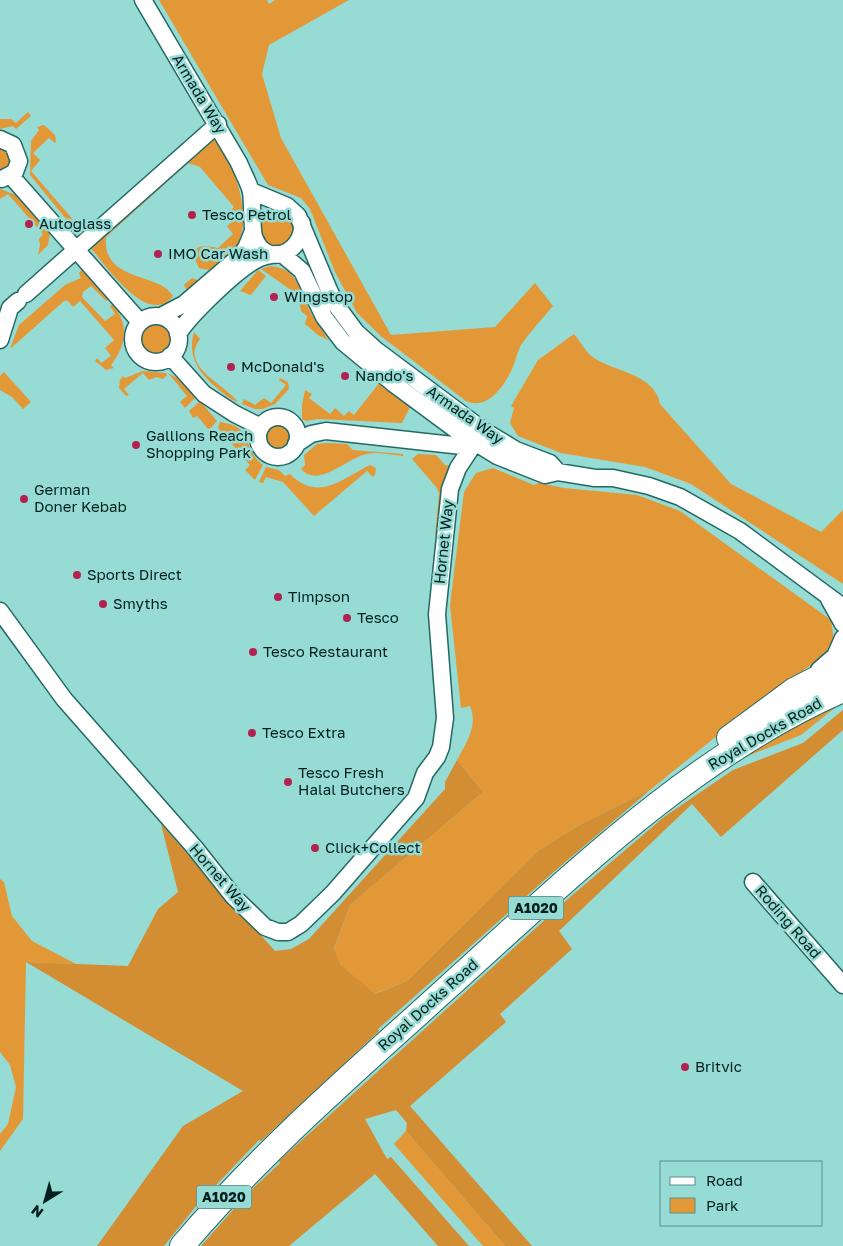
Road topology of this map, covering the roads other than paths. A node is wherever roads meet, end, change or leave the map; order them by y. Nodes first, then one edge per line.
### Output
1 (143, 0) edge
2 (218, 124) junction
3 (0, 139) edge
4 (5, 178) edge
5 (251, 191) junction
6 (279, 204) junction
7 (302, 222) junction
8 (254, 226) junction
9 (77, 250) junction
10 (279, 254) junction
11 (14, 303) edge
12 (160, 316) junction
13 (140, 322) junction
14 (178, 334) junction
15 (0, 340) edge
16 (170, 356) junction
17 (261, 428) junction
18 (476, 440) junction
19 (296, 444) junction
20 (0, 611) edge
21 (842, 614) edge
22 (843, 638) edge
23 (843, 665) edge
24 (794, 690) junction
25 (843, 690) edge
26 (688, 780) junction
27 (753, 882) dead end
28 (843, 985) edge
29 (182, 1246) edge

1 - 2 street, Armada Way
2 - 5 street, Armada Way
2 - 9 street
3 - 4 street
4 - 9 street
5 - 6 street, Armada Way
5 - 8 street, Armada Way
6 - 7 street, Armada Way
6 - 8 street
7 - 10 street
7 - 18 street, Armada Way
8 - 10 street, Armada Way
8 - 12 street
9 - 11 street
9 - 13 street
10 - 14 street
10 - 18 street, Armada Way
11 - 15 street
12 - 13 street
12 - 14 street
13 - 16 street
14 - 16 street
16 - 17 street
17 - 19 street
17 - 19 street
18 - 19 street
18 - 20 street, Hornet Way
18 - 21 street, Armada Way
22 - 24 street
23 - 24 highway, Royal Docks Road / A1020
24 - 26 highway, Royal Docks Road / A1020
25 - 26 highway, Royal Docks Road / A1020
26 - 29 highway, Royal Docks Road / A1020
27 - 28 street, Roding Road

